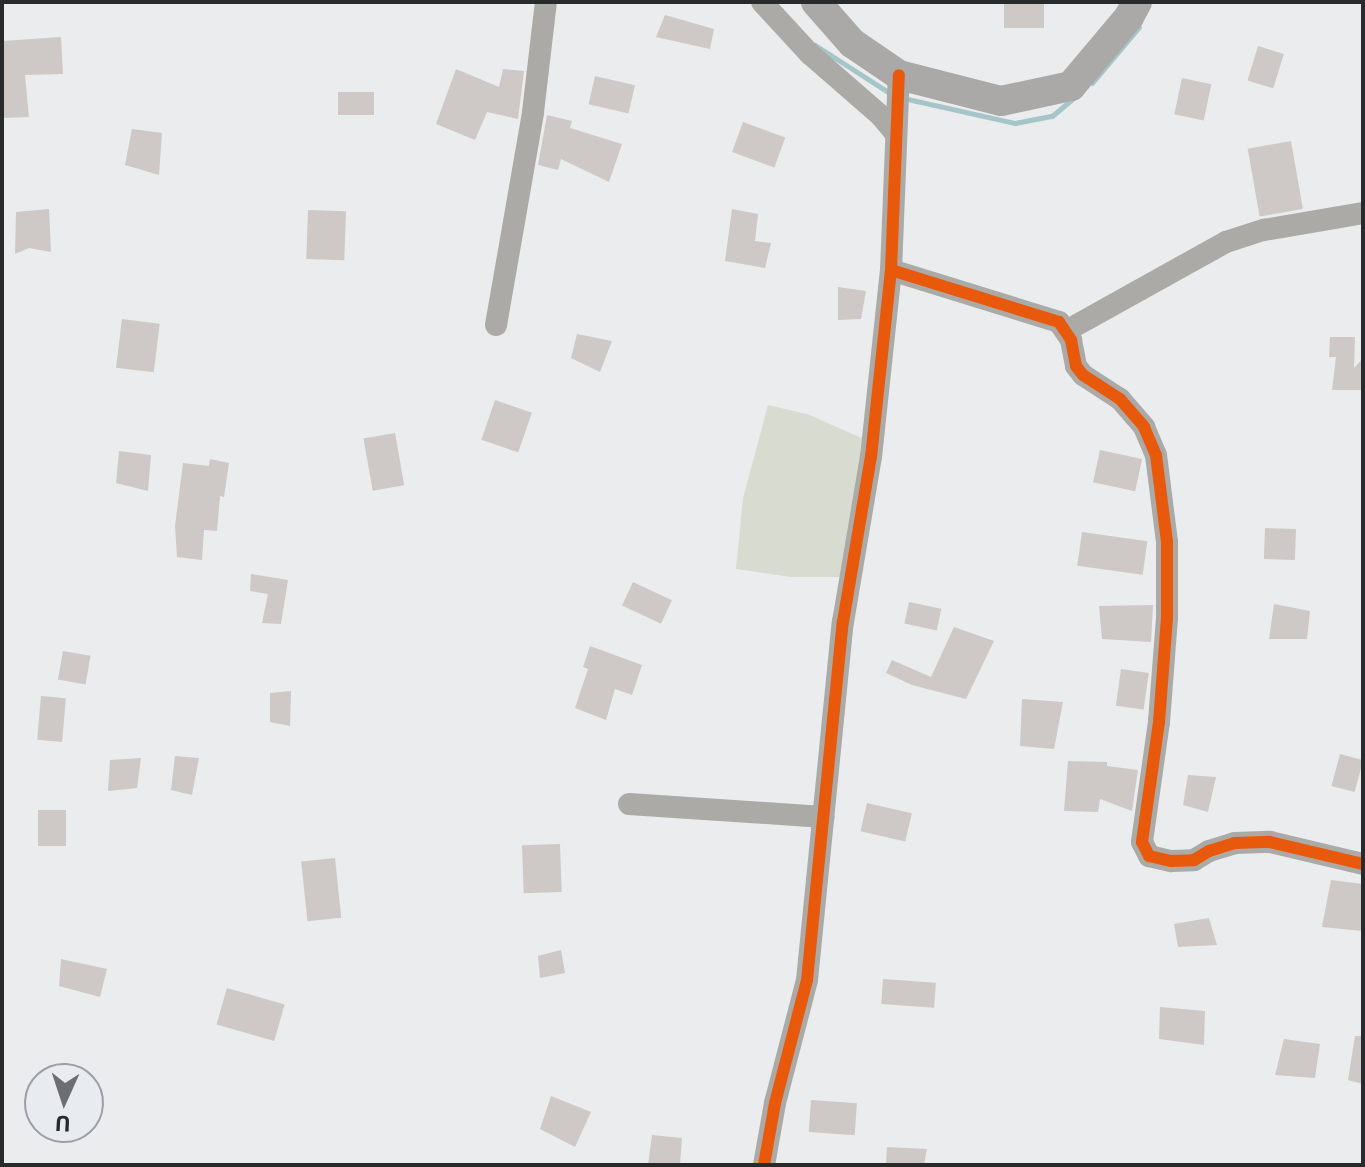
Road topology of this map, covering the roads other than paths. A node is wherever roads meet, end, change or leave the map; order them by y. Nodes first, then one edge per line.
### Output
1 (546, 2) edge
2 (762, 2) edge
3 (816, 2) edge
4 (1137, 2) edge
5 (898, 83) junction
6 (896, 127) junction
7 (1363, 213) edge
8 (891, 270) junction
9 (496, 325) dead end
10 (1066, 331) junction
11 (629, 804) dead end
12 (824, 817) junction
13 (1363, 864) edge
14 (764, 1165) edge

1 - 9 street
2 - 6 street
3 - 5 street
4 - 5 street
5 - 6 street
6 - 8 street
7 - 10 street
8 - 10 street
8 - 12 street
10 - 13 street
11 - 12 street
12 - 14 street

